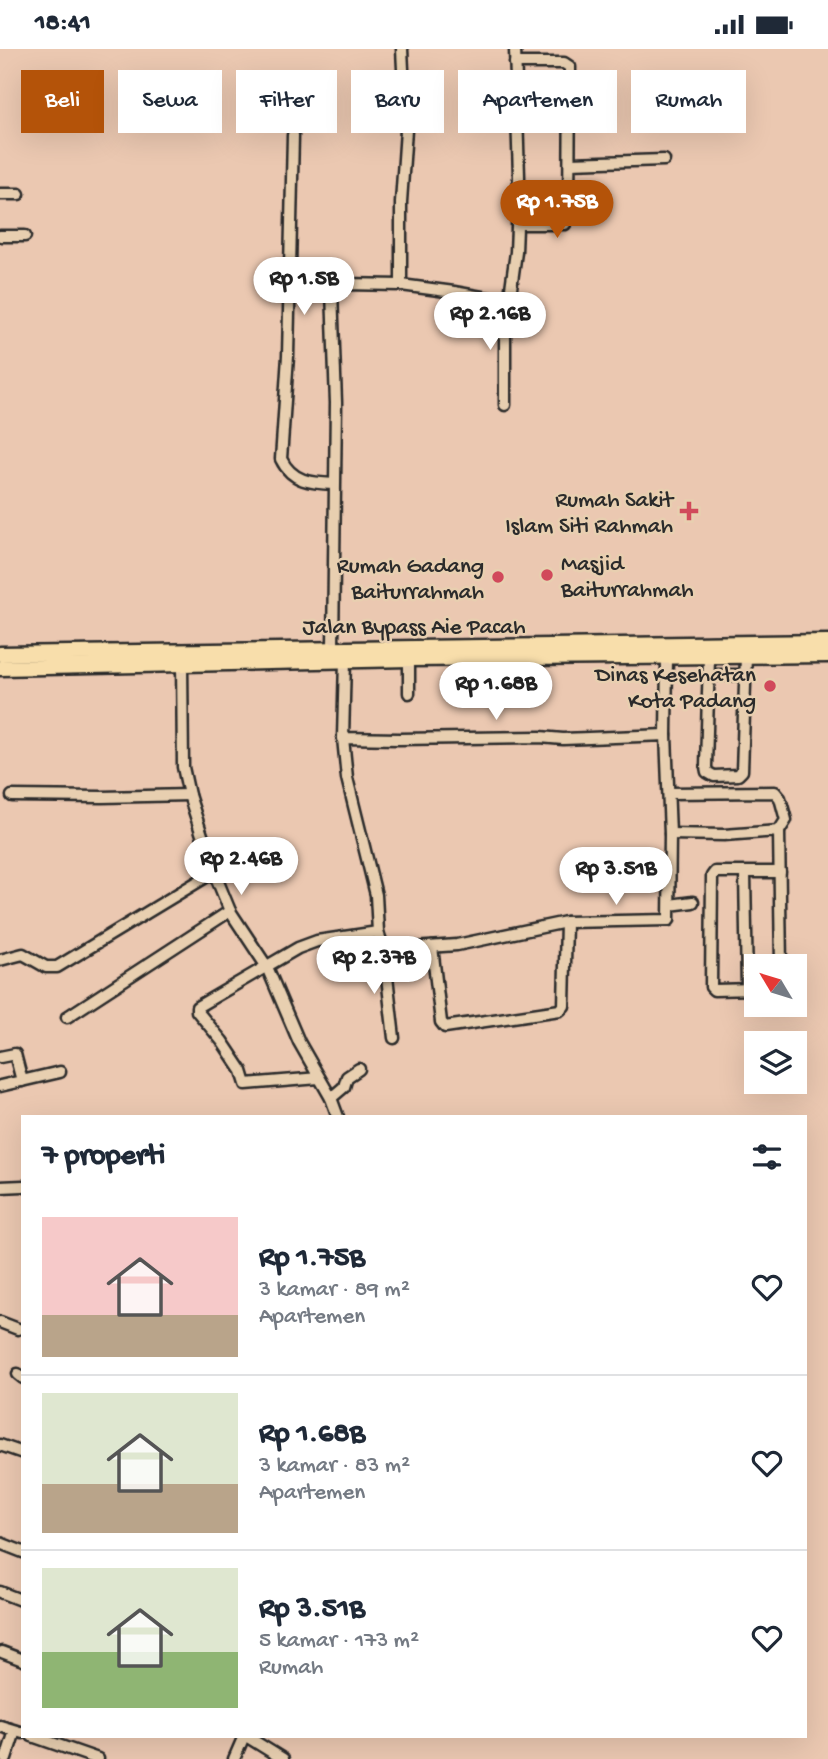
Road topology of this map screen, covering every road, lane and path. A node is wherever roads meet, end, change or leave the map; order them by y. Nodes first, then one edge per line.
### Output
1 (402, 49) edge
2 (514, 49) edge
3 (515, 64) junction
4 (293, 135) dead end
5 (664, 160) dead end
6 (570, 163) junction
7 (0, 194) edge
8 (19, 194) dead end
9 (517, 223) junction
10 (0, 236) edge
11 (25, 236) dead end
12 (401, 285) junction
13 (510, 302) junction
14 (505, 405) dead end
15 (334, 484) junction
16 (828, 642) edge
17 (333, 647) junction
18 (0, 654) edge
19 (446, 654) junction
20 (746, 656) junction
21 (828, 656) edge
22 (667, 657) junction
23 (709, 657) junction
24 (409, 659) junction
25 (345, 660) junction
26 (182, 663) junction
27 (0, 668) edge
28 (709, 675) junction
29 (746, 675) junction
30 (409, 693) dead end
31 (666, 735) junction
32 (343, 738) junction
33 (669, 793) junction
34 (189, 795) junction
35 (12, 796) dead end
36 (779, 831) junction
37 (670, 834) junction
38 (214, 872) junction
39 (745, 873) junction
40 (779, 873) junction
41 (693, 902) dead end
42 (670, 905) junction
43 (230, 911) junction
44 (566, 922) junction
45 (378, 932) junction
46 (432, 947) junction
47 (384, 950) junction
48 (750, 954) edge
49 (781, 954) edge
50 (0, 960) edge
51 (267, 967) junction
52 (744, 989) edge
53 (67, 1017) dead end
54 (394, 1038) dead end
55 (0, 1057) edge
56 (359, 1069) dead end
57 (61, 1072) dead end
58 (319, 1078) junction
59 (22, 1081) junction
60 (0, 1086) edge
61 (331, 1098) junction
62 (337, 1115) edge
63 (21, 1186) edge
64 (0, 1187) edge
65 (0, 1322) edge
66 (18, 1329) dead end
67 (0, 1445) edge
68 (21, 1452) edge
69 (0, 1543) edge
70 (21, 1551) edge
71 (0, 1592) edge
72 (21, 1600) edge
73 (2, 1652) edge
74 (21, 1659) edge
75 (0, 1726) edge
76 (19, 1732) edge
77 (38, 1738) edge
78 (244, 1738) edge
79 (248, 1738) edge
80 (6, 1759) edge
81 (98, 1759) edge
82 (234, 1759) edge
83 (284, 1759) edge

1 - 12 street
2 - 3 street
3 - 6 street
3 - 9 street
4 - 15 street
5 - 6 street
6 - 9 street
7 - 8 street
9 - 13 street
10 - 11 street
12 - 13 street
12 - 15 street
13 - 14 street
15 - 17 street
16 - 19 highway, Jalan Bypass Aie Pacah
17 - 18 highway, Jalan Bypass Aie Pacah
17 - 19 highway, Jalan Bypass Aie Pacah
19 - 22 highway
19 - 24 highway
20 - 21 highway
20 - 23 highway
20 - 29 street
22 - 23 highway
22 - 31 street
23 - 28 street
24 - 25 highway
24 - 30 street
25 - 26 highway
25 - 32 street
26 - 27 highway
26 - 34 street
28 - 29 street
28 - 29 street
31 - 32 street
31 - 33 street
32 - 45 street
33 - 36 street
33 - 37 street
34 - 35 street
34 - 38 street
36 - 37 street
36 - 40 street
37 - 42 street
38 - 43 street
38 - 50 street
39 - 40 street
39 - 48 street
39 - 52 street
40 - 49 street
41 - 42 street
42 - 44 street
43 - 51 street
43 - 53 street
44 - 46 street
44 - 46 street
45 - 47 street
45 - 51 street
46 - 47 street
47 - 54 street
51 - 58 street
51 - 58 street
55 - 59 street
56 - 61 street
57 - 59 street
58 - 61 street
59 - 60 street
61 - 62 street
63 - 64 street
65 - 66 street
67 - 68 street
69 - 70 street
71 - 72 street
73 - 74 street
75 - 76 street
76 - 80 street
77 - 81 street
78 - 82 street
79 - 83 street

